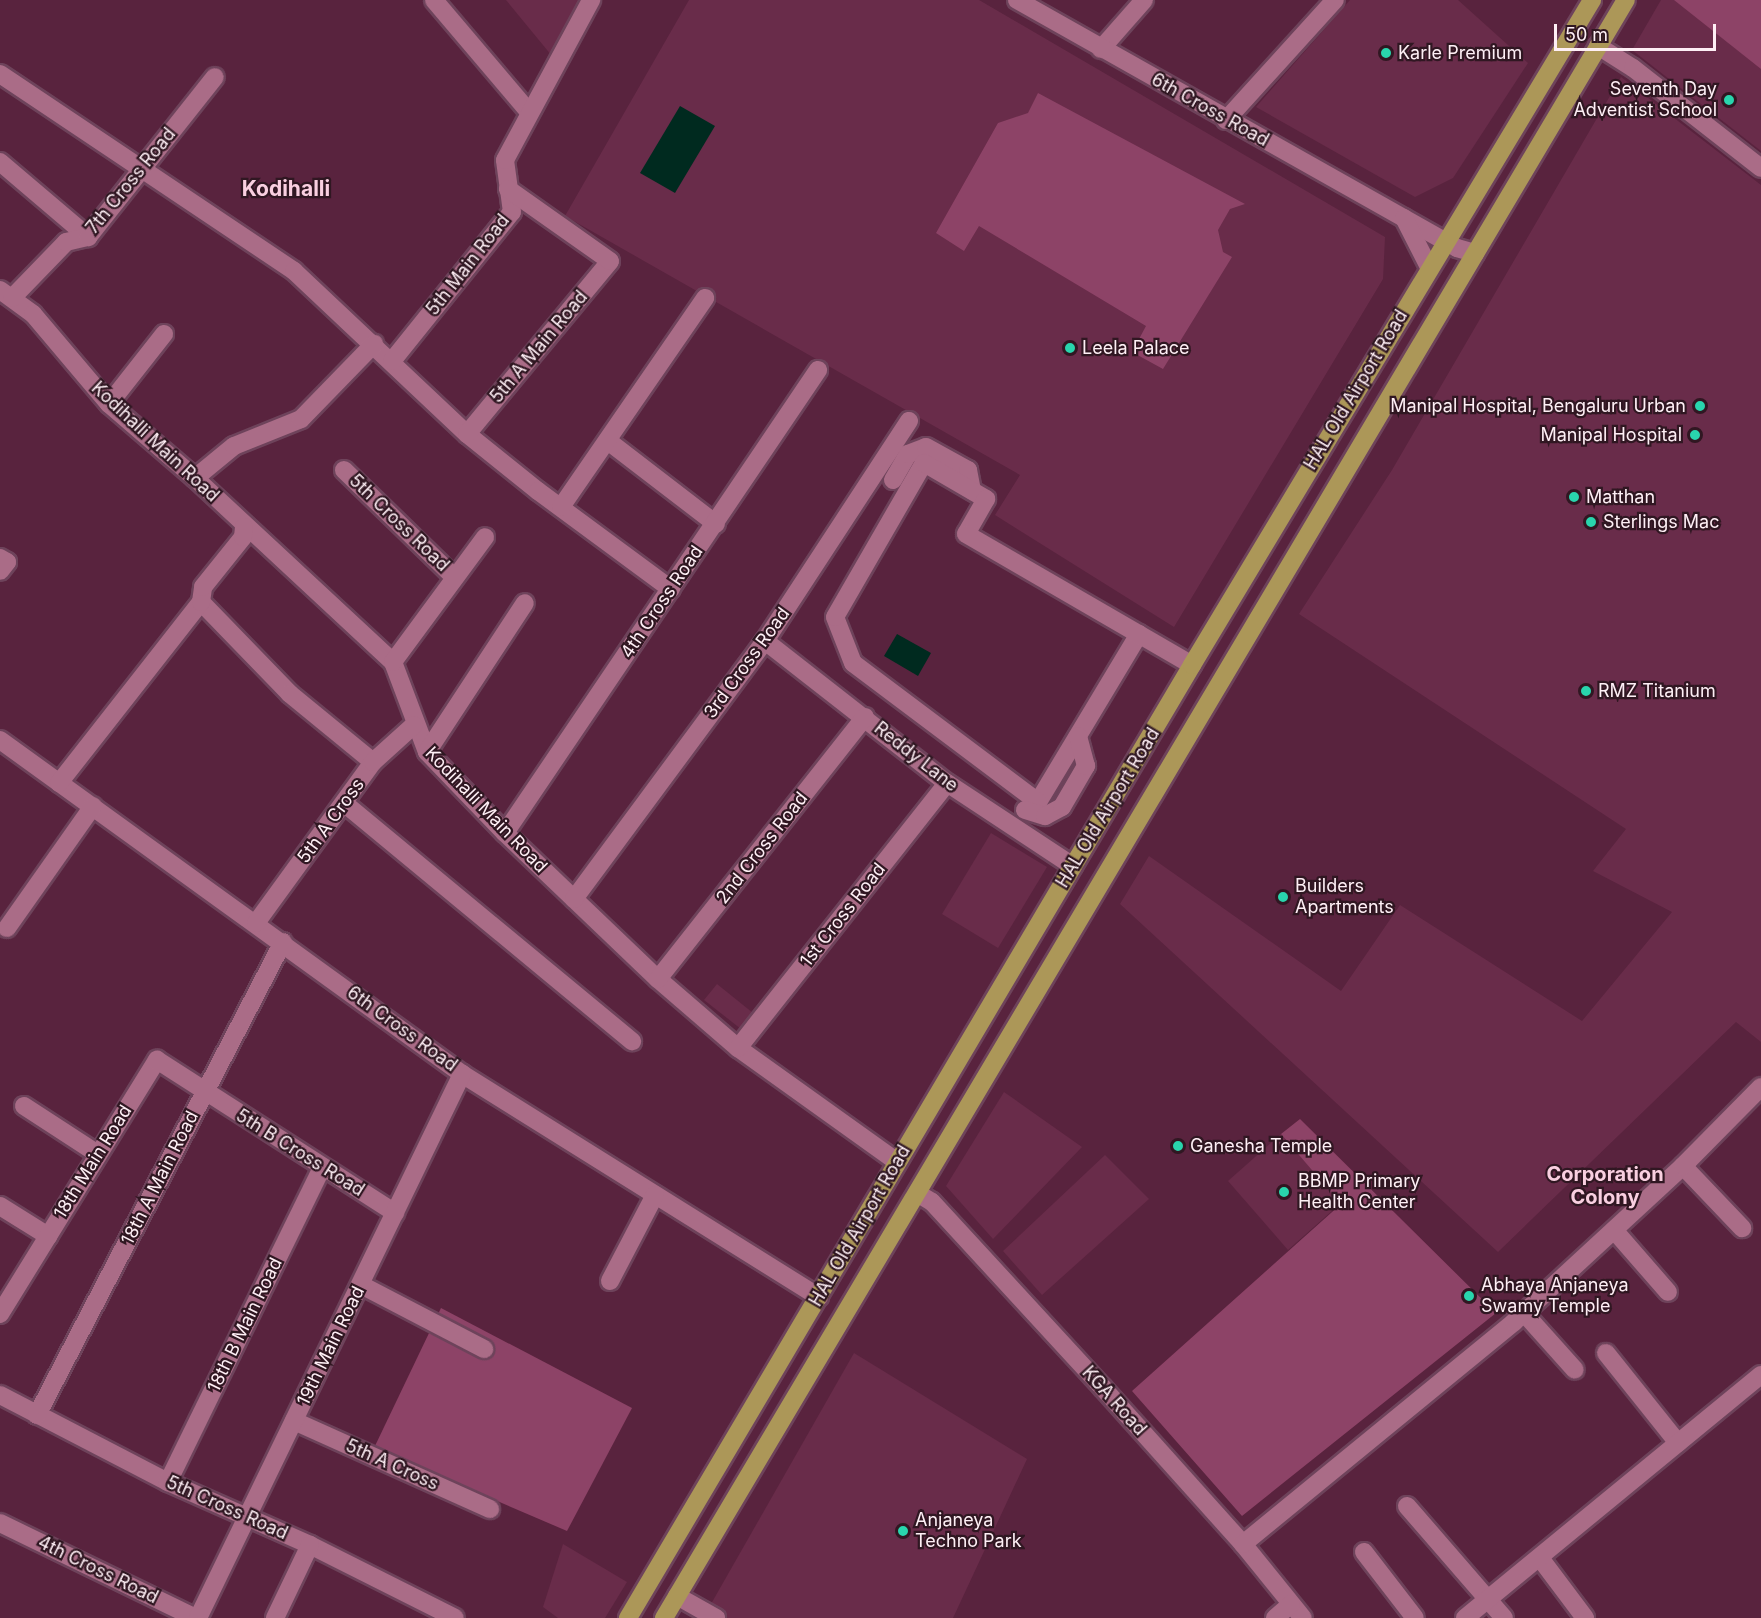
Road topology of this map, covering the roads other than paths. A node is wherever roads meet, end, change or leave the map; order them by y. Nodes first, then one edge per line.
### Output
1 (434, 0) edge
2 (591, 0) edge
3 (1017, 0) edge
4 (1144, 0) edge
5 (1335, 0) edge
6 (1592, 0) edge
7 (1626, 0) edge
8 (1598, 46) junction
9 (1101, 49) junction
10 (0, 74) edge
11 (215, 77) dead end
12 (529, 112) junction
13 (1226, 120) junction
14 (0, 162) edge
15 (139, 168) junction
16 (1761, 168) edge
17 (508, 189) junction
18 (1404, 218) junction
19 (88, 237) junction
20 (1445, 242) junction
21 (1475, 253) junction
22 (1429, 267) junction
23 (6, 294) edge
24 (705, 298) dead end
25 (164, 334) dead end
26 (374, 344) junction
27 (392, 361) junction
28 (818, 370) dead end
29 (109, 404) junction
30 (909, 421) dead end
31 (467, 434) junction
32 (608, 441) junction
33 (344, 470) dead end
34 (195, 478) junction
35 (892, 480) dead end
36 (972, 491) junction
37 (561, 507) junction
38 (716, 524) junction
39 (244, 526) junction
40 (485, 537) dead end
41 (0, 558) edge
42 (0, 571) edge
43 (454, 577) junction
44 (671, 589) junction
45 (201, 602) junction
46 (525, 603) dead end
47 (1139, 634) junction
48 (765, 640) junction
49 (393, 662) junction
50 (1192, 665) junction
51 (865, 717) junction
52 (414, 725) junction
53 (1078, 736) junction
54 (3, 749) edge
55 (427, 752) junction
56 (373, 762) junction
57 (59, 783) junction
58 (947, 783) junction
59 (344, 803) junction
60 (93, 806) junction
61 (1025, 810) dead end
62 (505, 833) junction
63 (1073, 866) junction
64 (574, 899) junction
65 (256, 923) junction
66 (7, 928) dead end
67 (283, 942) junction
68 (658, 979) junction
69 (632, 1041) dead end
70 (738, 1048) junction
71 (462, 1074) junction
72 (1761, 1087) edge
73 (204, 1092) junction
74 (24, 1106) dead end
75 (98, 1154) junction
76 (896, 1161) junction
77 (1683, 1166) junction
78 (322, 1168) junction
79 (917, 1193) junction
80 (655, 1195) junction
81 (0, 1206) edge
82 (395, 1213) junction
83 (1742, 1228) dead end
84 (1614, 1230) junction
85 (48, 1236) junction
86 (610, 1281) dead end
87 (361, 1285) junction
88 (1668, 1292) dead end
89 (819, 1297) junction
90 (1524, 1313) junction
91 (0, 1314) edge
92 (484, 1349) dead end
93 (1606, 1353) dead end
94 (1575, 1370) dead end
95 (1761, 1375) edge
96 (0, 1395) edge
97 (37, 1415) junction
98 (294, 1421) junction
99 (1678, 1443) junction
100 (168, 1482) junction
101 (1407, 1506) dead end
102 (490, 1509) dead end
103 (247, 1519) junction
104 (0, 1523) edge
105 (1243, 1544) junction
106 (310, 1545) junction
107 (1364, 1552) dead end
108 (1540, 1558) junction
109 (677, 1596) junction
110 (1488, 1597) junction
111 (1296, 1613) edge
112 (197, 1618) edge
113 (274, 1618) edge
114 (455, 1618) edge
115 (628, 1618) edge
116 (664, 1618) edge
117 (716, 1618) edge
118 (1275, 1618) edge
119 (1415, 1618) edge
120 (1465, 1618) edge
121 (1504, 1618) edge
122 (1585, 1618) edge

1 - 12 street
2 - 12 street, 5th Main Road
3 - 9 street, 6th Cross Road
4 - 9 street
5 - 13 street
6 - 20 main road, HAL Old Airport Road
7 - 8 main road, HAL Old Airport Road
8 - 16 street
8 - 21 main road, HAL Old Airport Road
9 - 13 street, 6th Cross Road
10 - 15 street
11 - 15 street, 7th Cross Road
12 - 17 street, 5th Main Road
13 - 18 street, 6th Cross Road
14 - 19 street
15 - 19 street, 7th Cross Road
15 - 26 street
17 - 27 street, 5th Main Road
17 - 31 street, 5th A Main Road
18 - 20 street, 6th Cross Road
18 - 22 street
19 - 23 street, 7th Cross Road
20 - 21 street, 6th Cross Road
20 - 22 main road, HAL Old Airport Road
21 - 79 main road, HAL Old Airport Road
22 - 50 main road, HAL Old Airport Road
23 - 29 street, Kodihalli Main Road
24 - 32 street
25 - 29 street
26 - 27 street
26 - 34 street
27 - 31 street
28 - 38 street, 4th Cross Road
29 - 34 street, Kodihalli Main Road
30 - 48 street, 3rd Cross Road
31 - 37 street
32 - 37 street
32 - 38 street
33 - 43 street, 5th Cross Road
34 - 39 street, Kodihalli Main Road
35 - 36 street
36 - 47 street
36 - 53 street
37 - 44 street
38 - 44 street, 4th Cross Road
39 - 45 street
39 - 49 street, Kodihalli Main Road
40 - 43 street, 5th Cross Road
41 - 42 street
43 - 49 street, 5th Cross Road
44 - 62 street, 4th Cross Road
45 - 56 street
45 - 57 street
46 - 55 street
47 - 50 street
47 - 53 street
48 - 51 street, Reddy Lane
48 - 64 street, 3rd Cross Road
49 - 52 street, Kodihalli Main Road
50 - 63 main road, HAL Old Airport Road
51 - 58 street, Reddy Lane
51 - 68 street, 2nd Cross Road
52 - 55 street, Kodihalli Main Road
52 - 56 street, 5th A Cross
53 - 61 street
54 - 57 street, 6th Cross Road
55 - 62 street, Kodihalli Main Road
56 - 59 street, 5th A Cross
57 - 60 street, 6th Cross Road
58 - 63 street, Reddy Lane
58 - 70 street, 1st Cross Road
59 - 65 street, 5th A Cross
59 - 69 street
60 - 65 street, 6th Cross Road
60 - 66 street
62 - 64 street, Kodihalli Main Road
63 - 76 main road, HAL Old Airport Road
64 - 68 street, Kodihalli Main Road
65 - 67 street, 6th Cross Road
67 - 71 street, 6th Cross Road
67 - 73 street, 18th A Main Road
68 - 70 street, Kodihalli Main Road
70 - 76 street, Kodihalli Main Road
71 - 80 street, 6th Cross Road
71 - 82 street, 19th Main Road
72 - 77 street
73 - 75 street, 18th Main Road
73 - 78 street, 5th B Cross Road
73 - 97 street, 18th A Main Road
74 - 75 street
75 - 85 street, 18th Main Road
76 - 89 main road, HAL Old Airport Road
77 - 83 street
77 - 84 street
78 - 82 street, 5th B Cross Road
78 - 100 street, 18th B Main Road
79 - 105 street, KGA Road
79 - 109 main road, HAL Old Airport Road
80 - 86 street
80 - 89 street, 6th Cross Road
81 - 85 street
82 - 87 street, 19th Main Road
84 - 88 street
84 - 90 street
85 - 91 street, 18th Main Road
87 - 92 street
87 - 98 street, 19th Main Road
89 - 115 main road, HAL Old Airport Road
90 - 94 street
90 - 105 street
93 - 99 street
95 - 99 street
96 - 97 street, 5th Cross Road
97 - 100 street, 5th Cross Road
98 - 102 street, 5th A Cross
98 - 103 street, 19th Main Road
99 - 108 street
100 - 103 street, 5th Cross Road
101 - 110 street
103 - 106 street, 5th Cross Road
103 - 112 street, 19th Main Road
104 - 112 street, 4th Cross Road
105 - 111 street, KGA Road
106 - 113 street
106 - 114 street, 5th Cross Road
107 - 119 street
108 - 110 street
108 - 122 street
109 - 116 main road, HAL Old Airport Road
109 - 117 street
110 - 120 street
110 - 121 street
111 - 118 street

